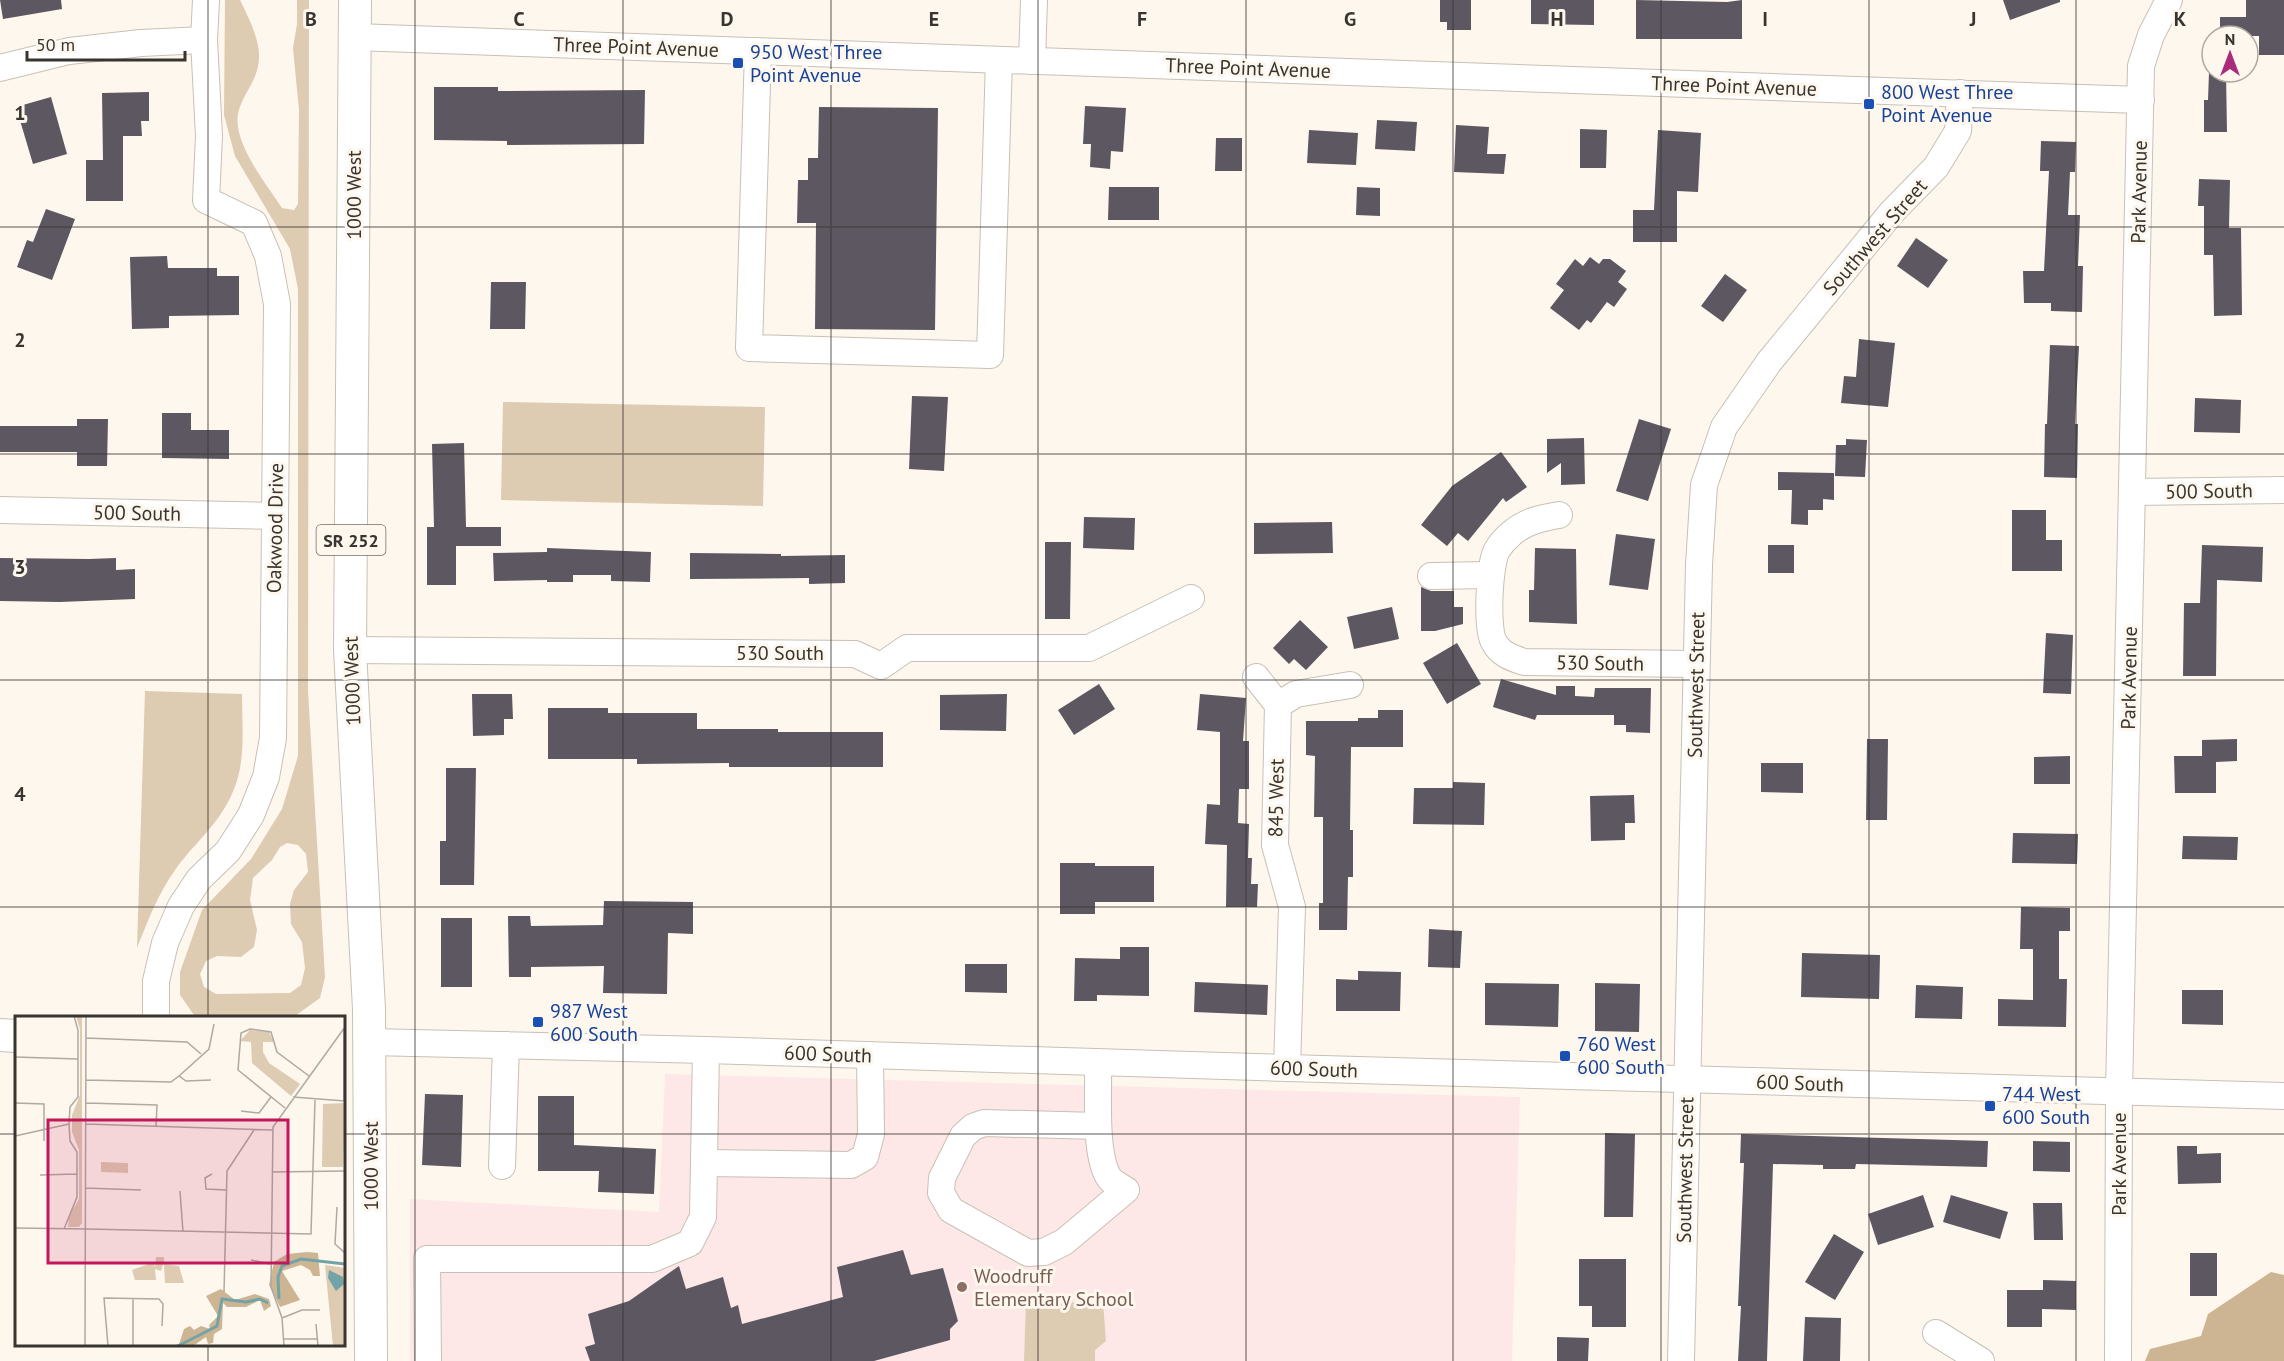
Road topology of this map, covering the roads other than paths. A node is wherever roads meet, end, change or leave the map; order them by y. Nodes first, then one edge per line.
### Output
1 (206, 0) edge
2 (355, 0) edge
3 (1034, 0) edge
4 (2169, 0) edge
5 (355, 37) junction
6 (204, 40) junction
7 (758, 51) junction
8 (999, 60) junction
9 (1032, 61) junction
10 (0, 68) edge
11 (1960, 93) junction
12 (2141, 100) junction
13 (2284, 490) edge
14 (2133, 492) junction
15 (0, 510) edge
16 (1559, 515) dead end
17 (275, 516) junction
18 (1491, 575) junction
19 (1431, 576) dead end
20 (1191, 598) dead end
21 (350, 650) junction
22 (1696, 664) junction
23 (1256, 677) dead end
24 (1350, 685) dead end
25 (1278, 705) junction
26 (156, 1016) edge
27 (0, 1035) edge
28 (15, 1036) edge
29 (357, 1042) edge
30 (506, 1045) junction
31 (706, 1050) junction
32 (870, 1055) junction
33 (1098, 1062) junction
34 (1287, 1068) junction
35 (1686, 1079) junction
36 (2119, 1092) junction
37 (2284, 1096) edge
38 (1098, 1126) junction
39 (704, 1163) junction
40 (502, 1166) dead end
41 (1936, 1333) dead end
42 (372, 1361) edge
43 (428, 1361) edge
44 (1681, 1361) edge
45 (1981, 1361) edge
46 (2118, 1361) edge

1 - 6 street
2 - 5 main road, 1000 West / SR 252
3 - 9 street
4 - 12 street, Park Avenue
5 - 7 street, Three Point Avenue
5 - 21 main road, 1000 West / SR 252
6 - 10 street
6 - 17 street, Oakwood Drive
7 - 8 street, Three Point Avenue
7 - 8 street
8 - 9 street, Three Point Avenue
9 - 11 street, Three Point Avenue
11 - 12 street, Three Point Avenue
11 - 22 street, Southwest Street
12 - 14 street, Park Avenue
13 - 14 street, 500 South
14 - 36 street, Park Avenue
15 - 17 street, 500 South
16 - 18 street
17 - 26 street, Oakwood Drive
18 - 19 street
18 - 22 street, 530 South
20 - 21 street, 530 South
21 - 29 main road, 1000 West / SR 252
22 - 35 street, Southwest Street
23 - 25 street
24 - 25 street
25 - 34 street, 845 West
27 - 28 main road
29 - 30 street, 600 South
29 - 42 main road, 1000 West / SR 252
30 - 31 street, 600 South
30 - 40 street
31 - 32 street, 600 South
31 - 39 street
32 - 33 street, 600 South
32 - 39 street
33 - 34 street, 600 South
33 - 38 street
34 - 35 street, 600 South
35 - 36 street, 600 South
35 - 44 street, Southwest Street
36 - 37 street, 600 South
36 - 46 street, Park Avenue
38 - 38 street
39 - 43 street
41 - 45 street

